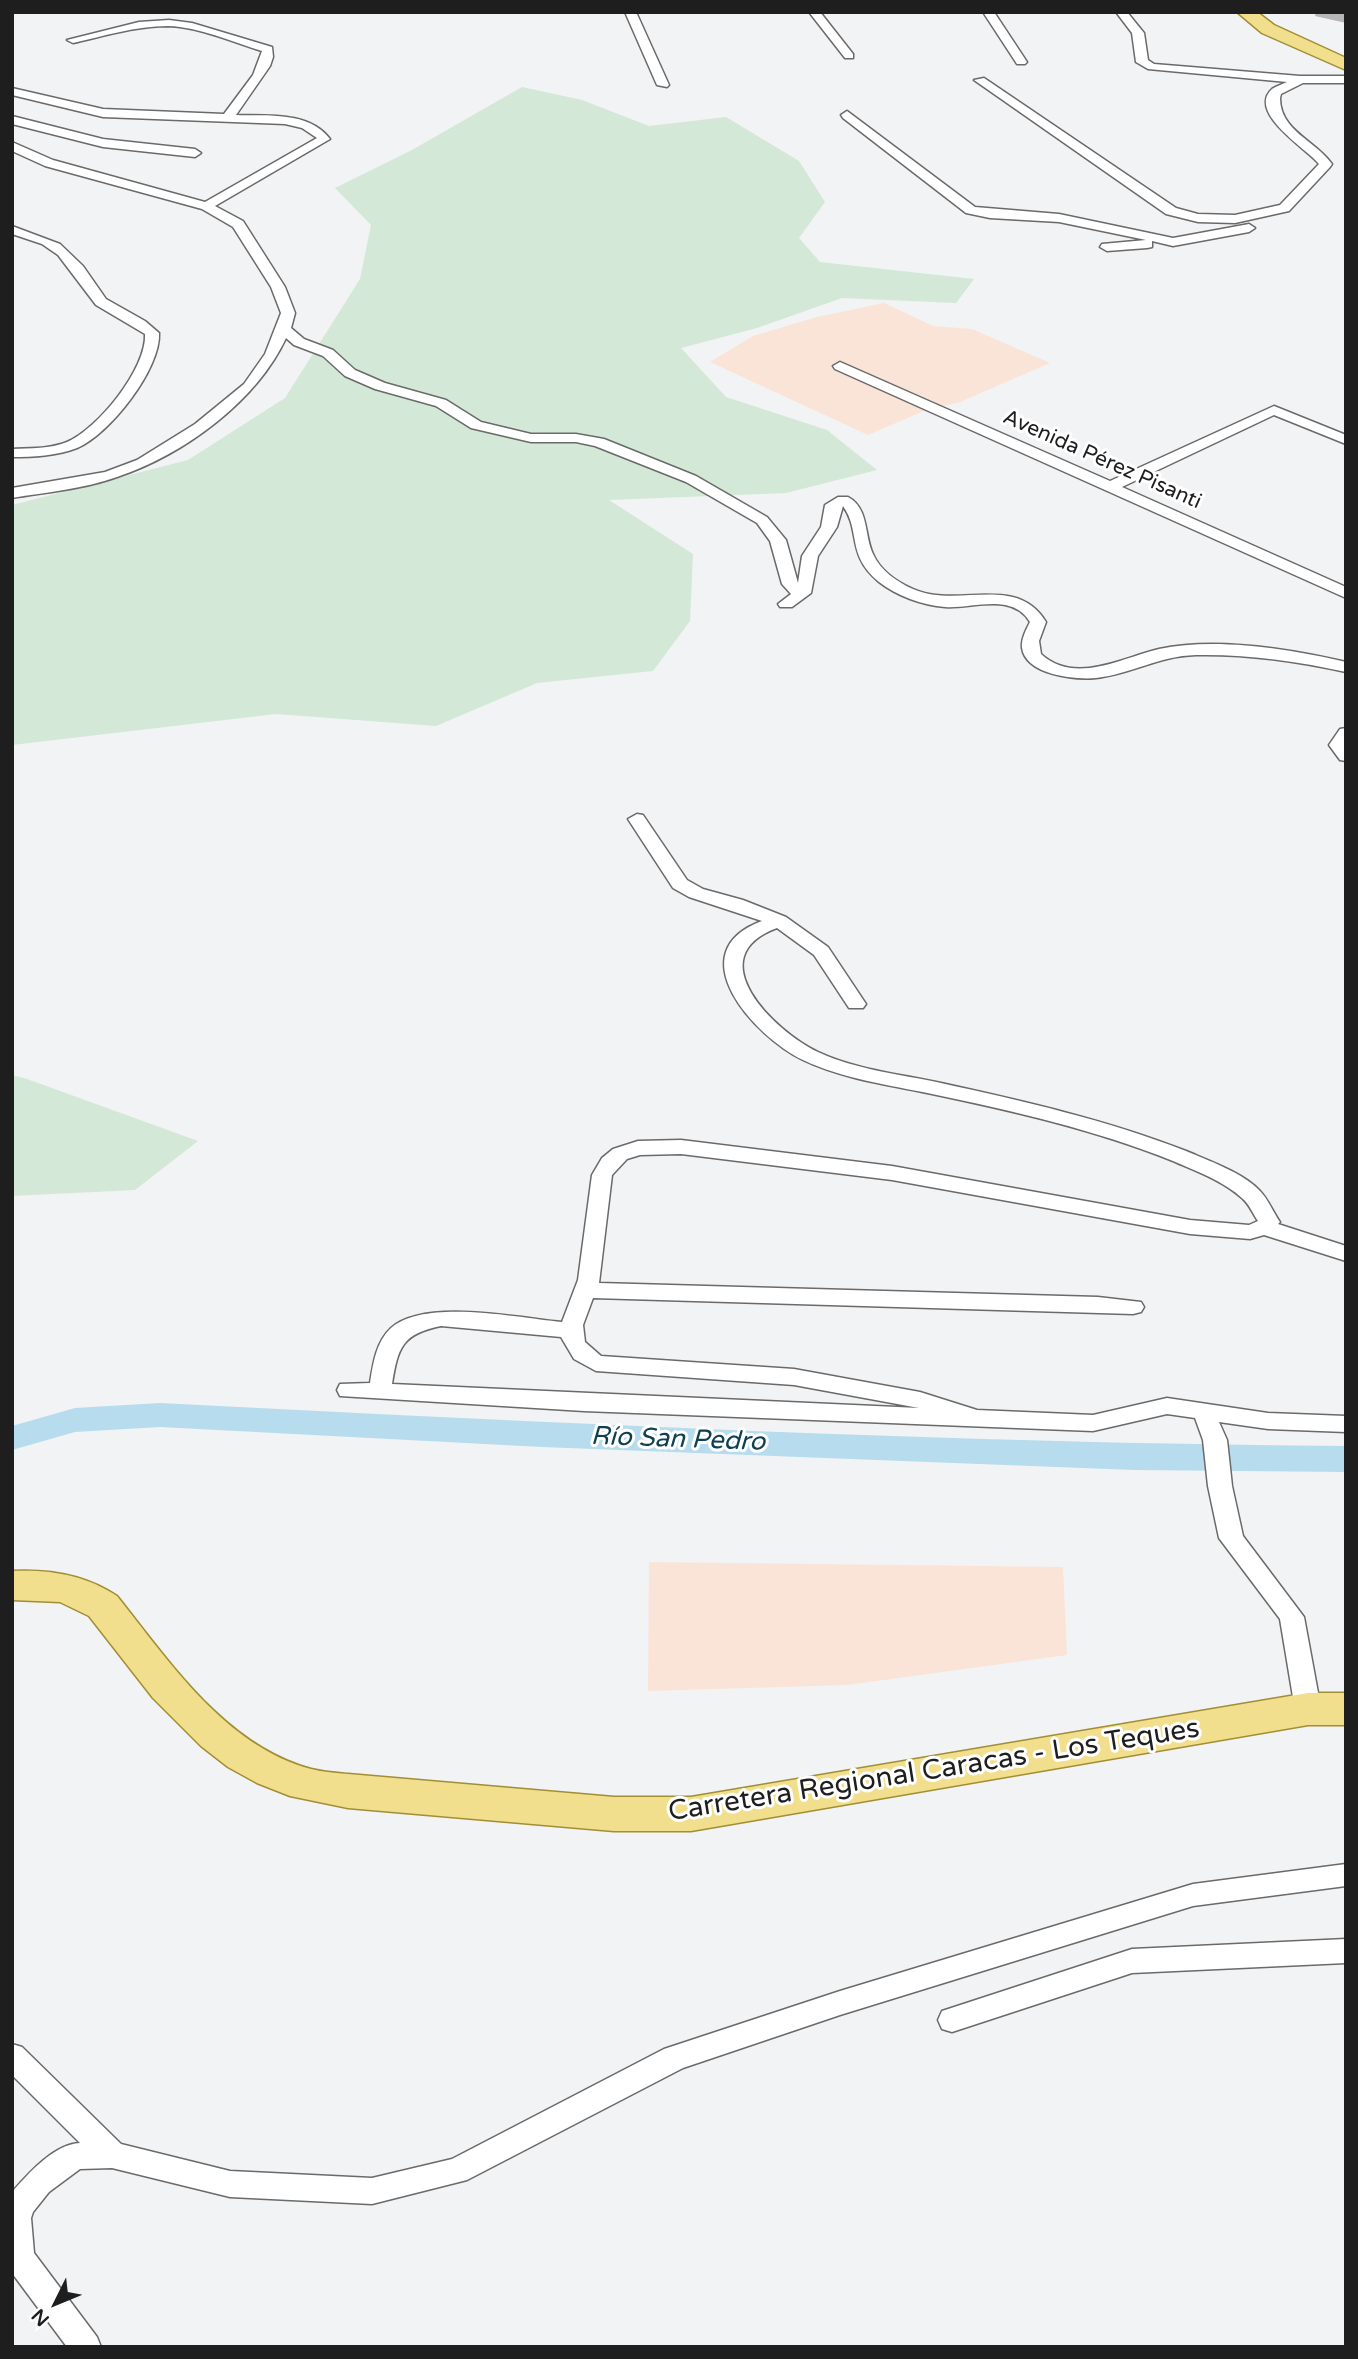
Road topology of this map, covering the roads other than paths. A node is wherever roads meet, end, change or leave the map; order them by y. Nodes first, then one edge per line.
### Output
1 (630, 12) edge
2 (814, 12) edge
3 (988, 12) edge
4 (1121, 12) edge
5 (1246, 12) edge
6 (1257, 12) edge
7 (73, 40) dead end
8 (849, 56) dead end
9 (1021, 62) dead end
10 (1346, 63) edge
11 (1301, 79) junction
12 (980, 80) dead end
13 (1346, 80) edge
14 (663, 85) dead end
15 (12, 91) edge
16 (846, 115) dead end
17 (227, 119) junction
18 (12, 120) edge
19 (12, 146) edge
20 (195, 153) dead end
21 (205, 206) junction
22 (1284, 208) junction
23 (12, 230) edge
24 (1174, 242) junction
25 (1107, 247) dead end
26 (284, 329) junction
27 (840, 366) dead end
28 (1346, 440) edge
29 (12, 453) edge
30 (1112, 486) junction
31 (12, 493) edge
32 (1346, 593) edge
33 (800, 594) junction
34 (786, 604) dead end
35 (1346, 667) edge
36 (1346, 733) edge
37 (1346, 756) edge
38 (638, 818) dead end
39 (779, 921) junction
40 (856, 1004) dead end
41 (1265, 1227) junction
42 (1346, 1254) edge
43 (586, 1290) junction
44 (1133, 1307) dead end
45 (571, 1330) junction
46 (348, 1390) dead end
47 (380, 1391) junction
48 (1204, 1413) junction
49 (970, 1416) junction
50 (1346, 1424) edge
51 (12, 1586) edge
52 (1327, 1709) edge
53 (1346, 1875) edge
54 (1346, 1951) edge
55 (952, 2020) dead end
56 (12, 2056) edge
57 (112, 2155) junction
58 (86, 2347) edge

1 - 14 street
2 - 8 street
3 - 9 street
4 - 11 street
5 - 10 main road
6 - 10 main road
7 - 17 street
11 - 13 street
11 - 22 street
12 - 22 street
15 - 17 street
16 - 24 street
17 - 21 street
18 - 20 street
19 - 21 street
21 - 26 street
22 - 24 street
23 - 29 street
24 - 25 street
26 - 31 street
26 - 33 street
27 - 30 street, Avenida Pérez Pisanti
28 - 30 street
30 - 32 street, Avenida Pérez Pisanti
33 - 34 street
33 - 35 street
36 - 37 street
38 - 39 street
39 - 40 street
39 - 41 street
41 - 42 street
41 - 43 street
43 - 44 street
43 - 45 street
45 - 47 street
45 - 49 street
46 - 47 street
47 - 49 street
48 - 49 street
48 - 50 street
48 - 52 street
51 - 52 main road, Carretera Regional Caracas - Los Teques
53 - 57 street
54 - 55 street
56 - 57 street
57 - 58 street

